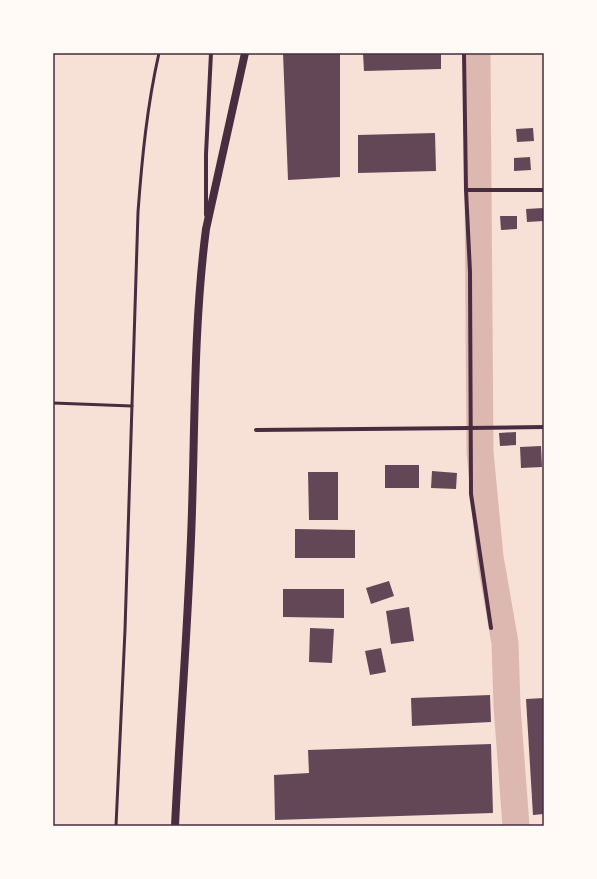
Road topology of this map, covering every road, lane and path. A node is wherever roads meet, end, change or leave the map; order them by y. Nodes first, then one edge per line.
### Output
1 (158, 53) edge
2 (211, 53) edge
3 (245, 53) edge
4 (464, 53) edge
5 (468, 190) junction
6 (544, 190) edge
7 (206, 229) junction
8 (53, 403) edge
9 (132, 406) junction
10 (544, 427) edge
11 (470, 428) junction
12 (256, 430) dead end
13 (491, 628) dead end
14 (116, 826) edge
15 (175, 826) edge

1 - 9 lane
2 - 7 street
3 - 7 main road
4 - 5 street
5 - 6 street
5 - 11 street
7 - 15 main road
8 - 9 lane
9 - 14 lane
10 - 11 street
11 - 12 street
11 - 13 street

